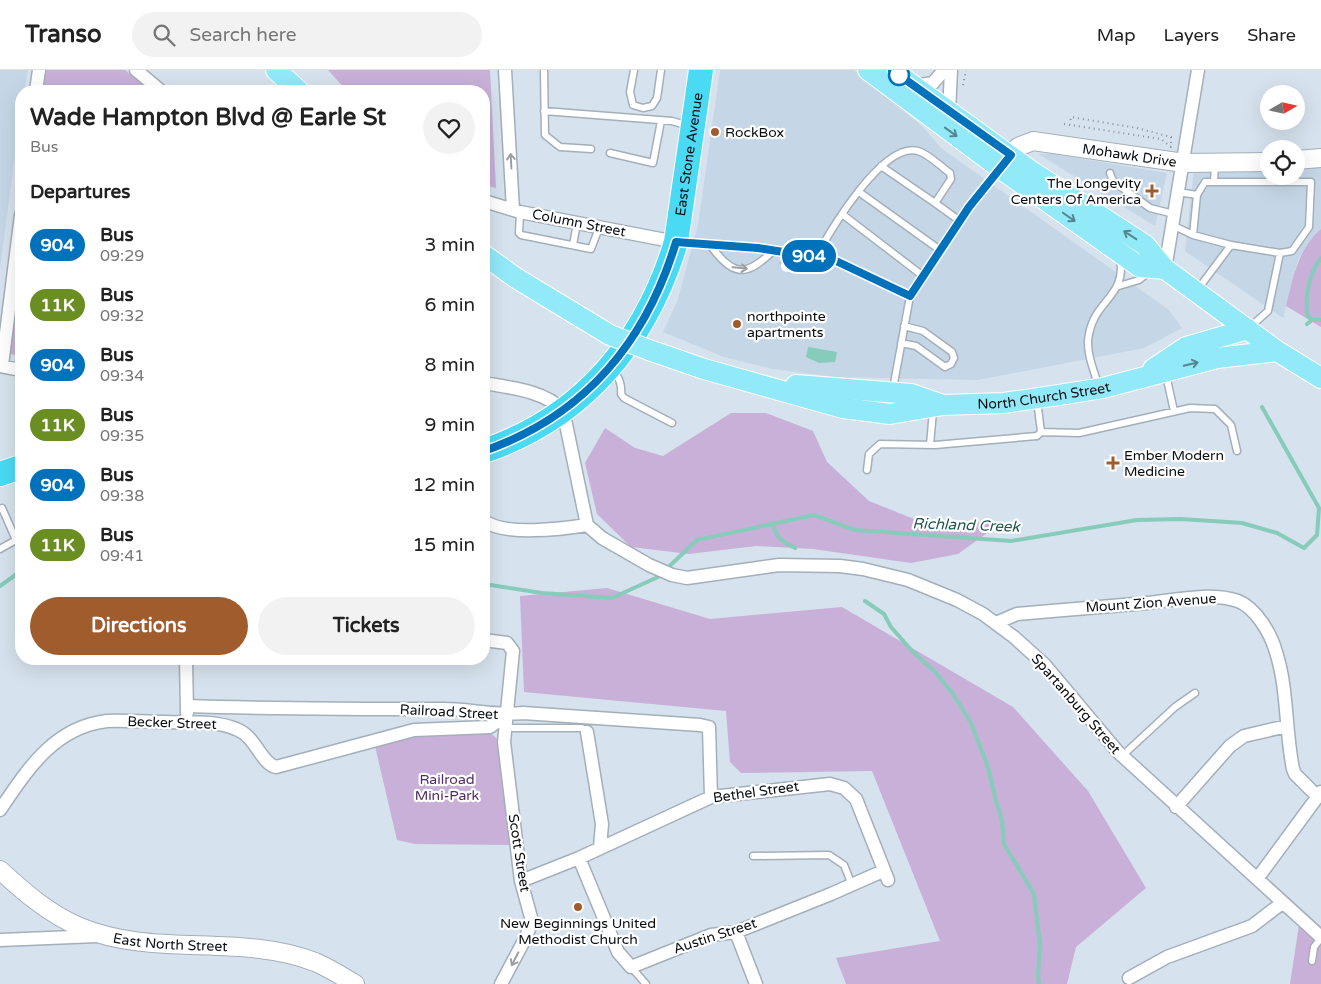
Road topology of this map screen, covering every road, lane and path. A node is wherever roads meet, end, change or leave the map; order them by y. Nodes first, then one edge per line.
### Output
1 (39, 70) edge
2 (136, 70) edge
3 (276, 70) edge
4 (505, 70) edge
5 (544, 70) edge
6 (634, 70) edge
7 (661, 70) edge
8 (702, 70) edge
9 (868, 70) edge
10 (892, 70) edge
11 (944, 70) edge
12 (951, 70) edge
13 (966, 70) edge
14 (1198, 70) edge
15 (37, 85) edge
16 (154, 85) edge
17 (292, 85) edge
18 (914, 86) junction
19 (963, 87) dead end
20 (544, 111) junction
21 (949, 113) junction
22 (1084, 118) junction
23 (661, 121) junction
24 (1102, 121) junction
25 (1064, 124) dead end
26 (1070, 124) junction
27 (1117, 124) junction
28 (693, 126) junction
29 (1083, 126) junction
30 (1137, 128) junction
31 (1101, 129) junction
32 (1116, 132) junction
33 (1135, 135) junction
34 (591, 150) dead end
35 (610, 153) dead end
36 (1321, 158) edge
37 (1305, 159) edge
38 (1006, 162) junction
39 (1184, 162) junction
40 (1260, 162) edge
41 (1214, 163) junction
42 (881, 166) junction
43 (1110, 173) dead end
44 (1214, 182) junction
45 (859, 192) junction
46 (1178, 192) junction
47 (1197, 195) junction
48 (490, 203) edge
49 (935, 203) junction
50 (516, 211) junction
51 (842, 214) junction
52 (960, 220) junction
53 (1173, 220) junction
54 (577, 223) junction
55 (599, 228) junction
56 (1193, 235) junction
57 (676, 242) junction
58 (573, 245) junction
59 (710, 245) junction
60 (1231, 245) junction
61 (794, 246) dead end
62 (940, 250) junction
63 (773, 251) junction
64 (1119, 252) junction
65 (1280, 253) junction
66 (816, 257) junction
67 (490, 259) edge
68 (15, 266) edge
69 (786, 266) dead end
70 (1159, 269) junction
71 (923, 276) junction
72 (1119, 286) junction
73 (1196, 292) junction
74 (910, 296) junction
75 (904, 326) junction
76 (1248, 329) junction
77 (901, 343) junction
78 (1277, 351) junction
79 (1, 365) edge
80 (1164, 366) junction
81 (610, 367) junction
82 (15, 368) edge
83 (1321, 378) edge
84 (490, 384) edge
85 (762, 385) junction
86 (1099, 388) junction
87 (892, 393) junction
88 (809, 398) junction
89 (1036, 398) junction
90 (937, 405) junction
91 (563, 410) junction
92 (1174, 411) junction
93 (672, 423) dead end
94 (1040, 432) junction
95 (930, 444) junction
96 (490, 449) edge
97 (1237, 451) dead end
98 (15, 469) edge
99 (867, 470) dead end
100 (0, 474) edge
101 (0, 509) edge
102 (490, 524) edge
103 (588, 525) junction
104 (15, 538) edge
105 (15, 541) edge
106 (0, 549) edge
107 (996, 623) junction
108 (490, 641) edge
109 (186, 665) edge
110 (1195, 693) dead end
111 (187, 706) junction
112 (506, 715) junction
113 (187, 723) junction
114 (1287, 726) junction
115 (504, 728) junction
116 (587, 732) joint
117 (1122, 756) junction
118 (1319, 794) edge
119 (711, 797) junction
120 (1176, 807) junction
121 (0, 810) edge
122 (600, 847) junction
123 (753, 856) dead end
124 (579, 858) junction
125 (0, 870) edge
126 (885, 875) joint
127 (1257, 879) junction
128 (521, 881) junction
129 (852, 885) junction
130 (1282, 903) junction
131 (736, 932) junction
132 (108, 936) junction
133 (1321, 937) edge
134 (0, 940) edge
135 (1312, 961) dead end
136 (631, 967) junction
137 (1128, 982) edge
138 (355, 984) edge
139 (501, 984) edge
140 (646, 984) edge
141 (756, 984) edge

1 - 15 street
2 - 16 street
3 - 17 main road
50 -> 4 street
5 - 20 lane
6 - 7 lane
8 - 28 highway, East Stone Avenue
9 -> 38 main road
10 - 18 main road
11 - 18 street
12 - 21 street
13 - 19 path
14 - 39 street
18 - 21 main road
20 - 23 lane
20 - 34 lane
21 - 38 main road
22 - 24 path
22 - 26 path
22 - 29 path
23 - 28 lane
23 - 35 lane
24 - 27 path
24 - 31 path
25 - 26 path
26 - 29 path
27 - 30 path
27 - 32 path
28 - 57 highway, East Stone Avenue
29 - 31 path
30 - 33 path
30 - 33 path
31 - 32 path
32 - 33 path
36 - 37 main road
38 - 39 main road, Mohawk Drive
38 - 52 lane
38 -> 64 main road
70 -> 38 main road
39 - 41 main road, Mohawk Drive
39 - 46 street
40 - 41 main road, Mohawk Drive
41 - 44 lane
42 - 45 lane
42 - 49 lane
42 - 49 lane
43 - 53 lane
44 - 47 lane
44 - 65 lane
45 - 51 lane
45 - 62 lane
46 - 47 lane
46 - 53 street
47 - 56 lane
48 - 50 street, Column Street
49 - 52 lane
50 - 54 street, Column Street
50 - 58 lane
51 - 66 lane
51 - 71 lane
52 - 62 lane
53 - 56 lane
53 - 70 street
54 - 55 street, Column Street
54 - 58 lane
55 - 57 street, Column Street
55 - 58 lane
56 - 60 lane
57 - 59 lane
57 - 81 highway, East Stone Avenue
59 - 63 lane
59 -> 63 lane
60 - 65 lane
60 - 73 lane
61 - 69 street, bridge
62 - 71 lane
63 - 66 lane
64 - 70 main road
64 - 72 lane
65 - 76 lane
66 - 74 lane
67 - 85 main road, North Church Street, bridge
68 - 79 street
70 - 72 lane
70 - 73 main road
71 - 74 lane
72 - 86 lane
73 - 76 main road
74 - 75 lane
75 - 77 lane
75 - 77 lane
76 - 78 main road
76 - 80 main road, North Church Street
77 - 87 lane
80 -> 78 main road, North Church Street
78 - 83 main road
79 - 82 street
80 - 86 main road, North Church Street
80 - 92 lane
81 - 91 highway, East Stone Avenue
81 - 93 lane
84 - 91 street
85 - 87 main road, North Church Street
85 - 88 main road, North Church Street
86 - 89 main road, North Church Street
87 - 88 main road
87 - 90 main road, North Church Street
88 - 90 main road, North Church Street
89 - 90 main road, North Church Street
89 - 94 lane
90 - 95 lane
91 - 96 highway, East Stone Avenue
91 - 103 street
92 - 94 lane
92 - 97 lane
94 - 95 lane
95 - 99 lane
98 - 100 highway
101 - 104 lane
102 - 103 street
103 - 107 street, Spartanburg Street
105 - 106 lane
107 - 114 street, Mount Zion Avenue
107 - 117 street, Spartanburg Street
108 - 112 street, Scott Street
109 - 111 street
110 - 117 lane
111 - 112 street, Railroad Street
111 - 113 street
112 - 113 street, Becker Street
112 - 115 street, Scott Street
112 - 119 street, Railroad Street
113 - 121 street, Becker Street
114 - 118 street, Mount Zion Avenue
114 - 120 street
115 - 116 lane
115 - 128 street, Scott Street
116 - 122 street
117 - 120 street, Spartanburg Street
118 - 127 street
119 - 122 street, Bethel Street
119 - 126 street, Bethel Street
120 - 127 street, Spartanburg Street
122 - 124 street, Bethel Street
123 - 129 lane
124 - 128 street, Bethel Street
124 - 136 street
125 - 132 main road, East North Street
126 - 129 street, Austin Street
127 - 130 street, Spartanburg Street
128 -> 139 street, Scott Street
129 - 131 street, Austin Street
130 - 133 street, Spartanburg Street
130 - 137 street
131 - 136 street, Austin Street
131 - 141 street
132 - 134 street
132 - 138 main road, East North Street
133 - 135 lane
136 - 140 lane

